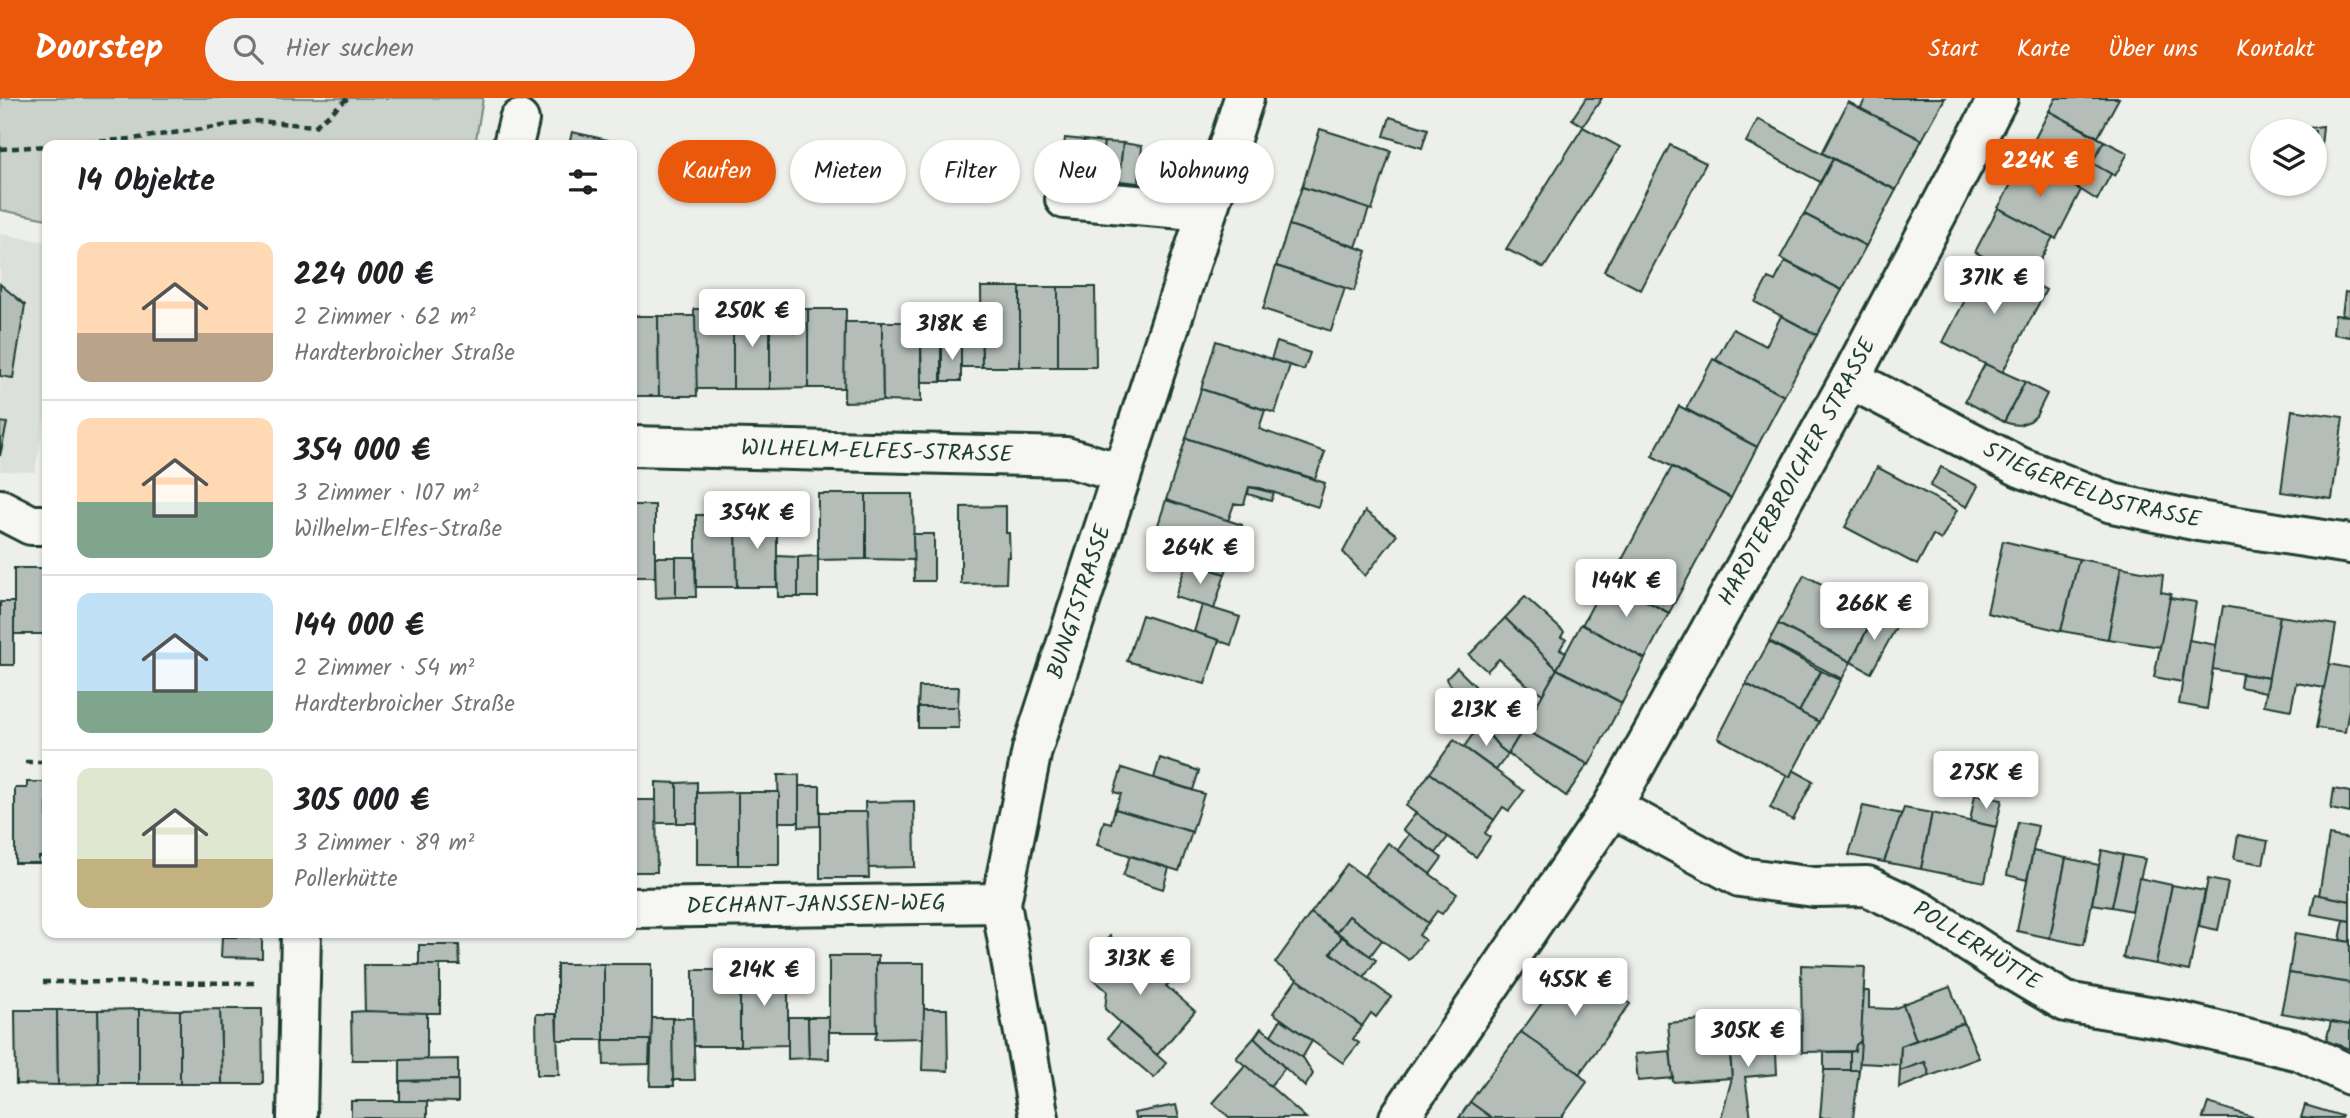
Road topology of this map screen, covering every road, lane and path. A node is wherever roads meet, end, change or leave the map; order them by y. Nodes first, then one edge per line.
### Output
1 (348, 98) edge
2 (1244, 98) edge
3 (1998, 98) edge
4 (118, 140) edge
5 (42, 146) edge
6 (0, 149) edge
7 (1120, 203) edge
8 (1207, 211) junction
9 (1850, 379) junction
10 (637, 446) edge
11 (1121, 473) junction
12 (0, 509) edge
13 (42, 525) edge
14 (2350, 544) edge
15 (25, 762) dead end
16 (42, 762) edge
17 (1612, 807) junction
18 (1001, 903) junction
19 (637, 908) edge
20 (301, 938) edge
21 (43, 982) dead end
22 (300, 984) junction
23 (2350, 1075) edge
24 (297, 1118) edge
25 (1039, 1118) edge
26 (1399, 1118) edge

1 - 4 path
2 - 8 street, BUNGTSTRASSE
3 - 9 street, HARDTERBROICHER STRASSE
5 - 6 path
7 - 8 street
8 - 11 street, BUNGTSTRASSE
9 - 14 street, STIEGERFELDSTRASSE
9 - 17 street, HARDTERBROICHER STRASSE
10 - 11 street, WILHELM-ELFES-STRASSE
11 - 18 street, BUNGTSTRASSE
12 - 13 street
15 - 16 path
17 - 23 street, POLLERHÜTTE
17 - 26 street, HARDTERBROICHER STRASSE
18 - 19 street, DECHANT-JANSSEN-WEG
18 - 25 street, BUNGTSTRASSE
20 - 22 street
21 - 22 path
22 - 24 street

